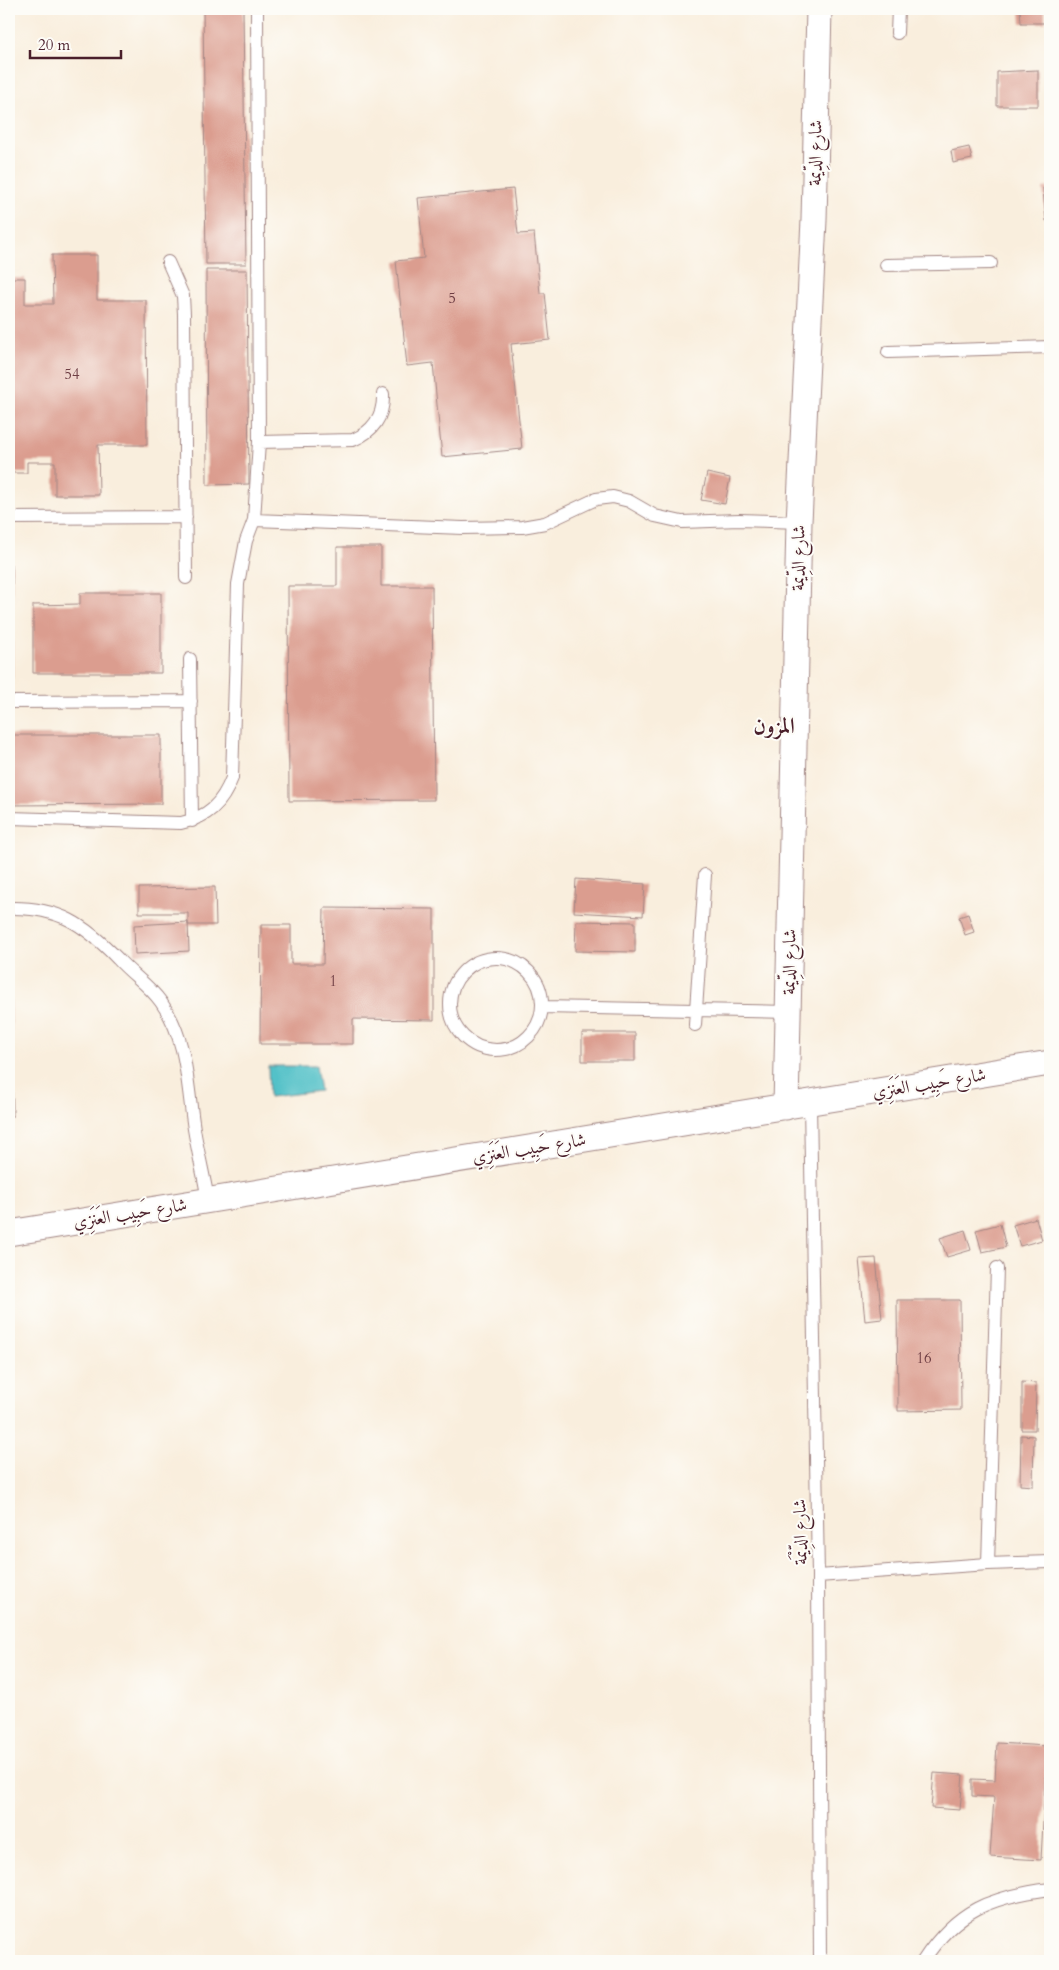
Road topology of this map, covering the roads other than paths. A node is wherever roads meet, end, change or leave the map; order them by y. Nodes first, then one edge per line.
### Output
1 (257, 9) edge
2 (819, 9) edge
3 (898, 9) edge
4 (897, 33) dead end
5 (168, 262) dead end
6 (991, 263) dead end
7 (886, 265) dead end
8 (1050, 347) edge
9 (888, 352) dead end
10 (382, 394) dead end
11 (259, 442) junction
12 (186, 517) junction
13 (9, 518) edge
14 (254, 520) junction
15 (799, 522) junction
16 (186, 578) dead end
17 (190, 659) dead end
18 (190, 701) junction
19 (9, 702) edge
20 (9, 818) edge
21 (192, 821) junction
22 (705, 875) dead end
23 (9, 908) edge
24 (542, 1007) junction
25 (696, 1009) junction
26 (789, 1012) junction
27 (695, 1025) dead end
28 (1050, 1063) edge
29 (810, 1103) junction
30 (786, 1107) junction
31 (208, 1200) junction
32 (9, 1233) edge
33 (997, 1268) dead end
34 (1050, 1562) edge
35 (988, 1564) junction
36 (818, 1576) junction
37 (1050, 1889) edge
38 (820, 1961) edge
39 (923, 1961) edge

1 - 11 lane
2 - 15 street, شارع الدِّيمة
3 - 4 lane
5 - 12 lane
6 - 7 lane
8 - 9 lane
10 - 11 lane
11 - 14 lane
12 - 13 lane
12 - 16 lane
14 - 15 lane
14 - 21 lane
15 - 26 street, شارع الدِّيمة
17 - 18 lane
18 - 19 lane
18 - 21 lane
20 - 21 lane
22 - 25 lane
23 - 31 lane
24 - 24 lane
24 - 25 lane
25 - 26 lane
25 - 27 lane
26 - 30 street, شارع الدِّيمة
28 - 29 street, شارع حَبِيب العَنَزِي
29 - 30 street, شارع حَبِيب العَنَزِي
29 - 36 lane, شارع الدِّيْمَة
30 - 31 street, شارع حَبِيب العَنَزِي
31 - 32 street, شارع حَبِيب العَنَزِي
33 - 35 lane
34 - 35 lane
35 - 36 lane
36 - 38 lane, شارع الدِّيْمَة
37 - 39 lane

